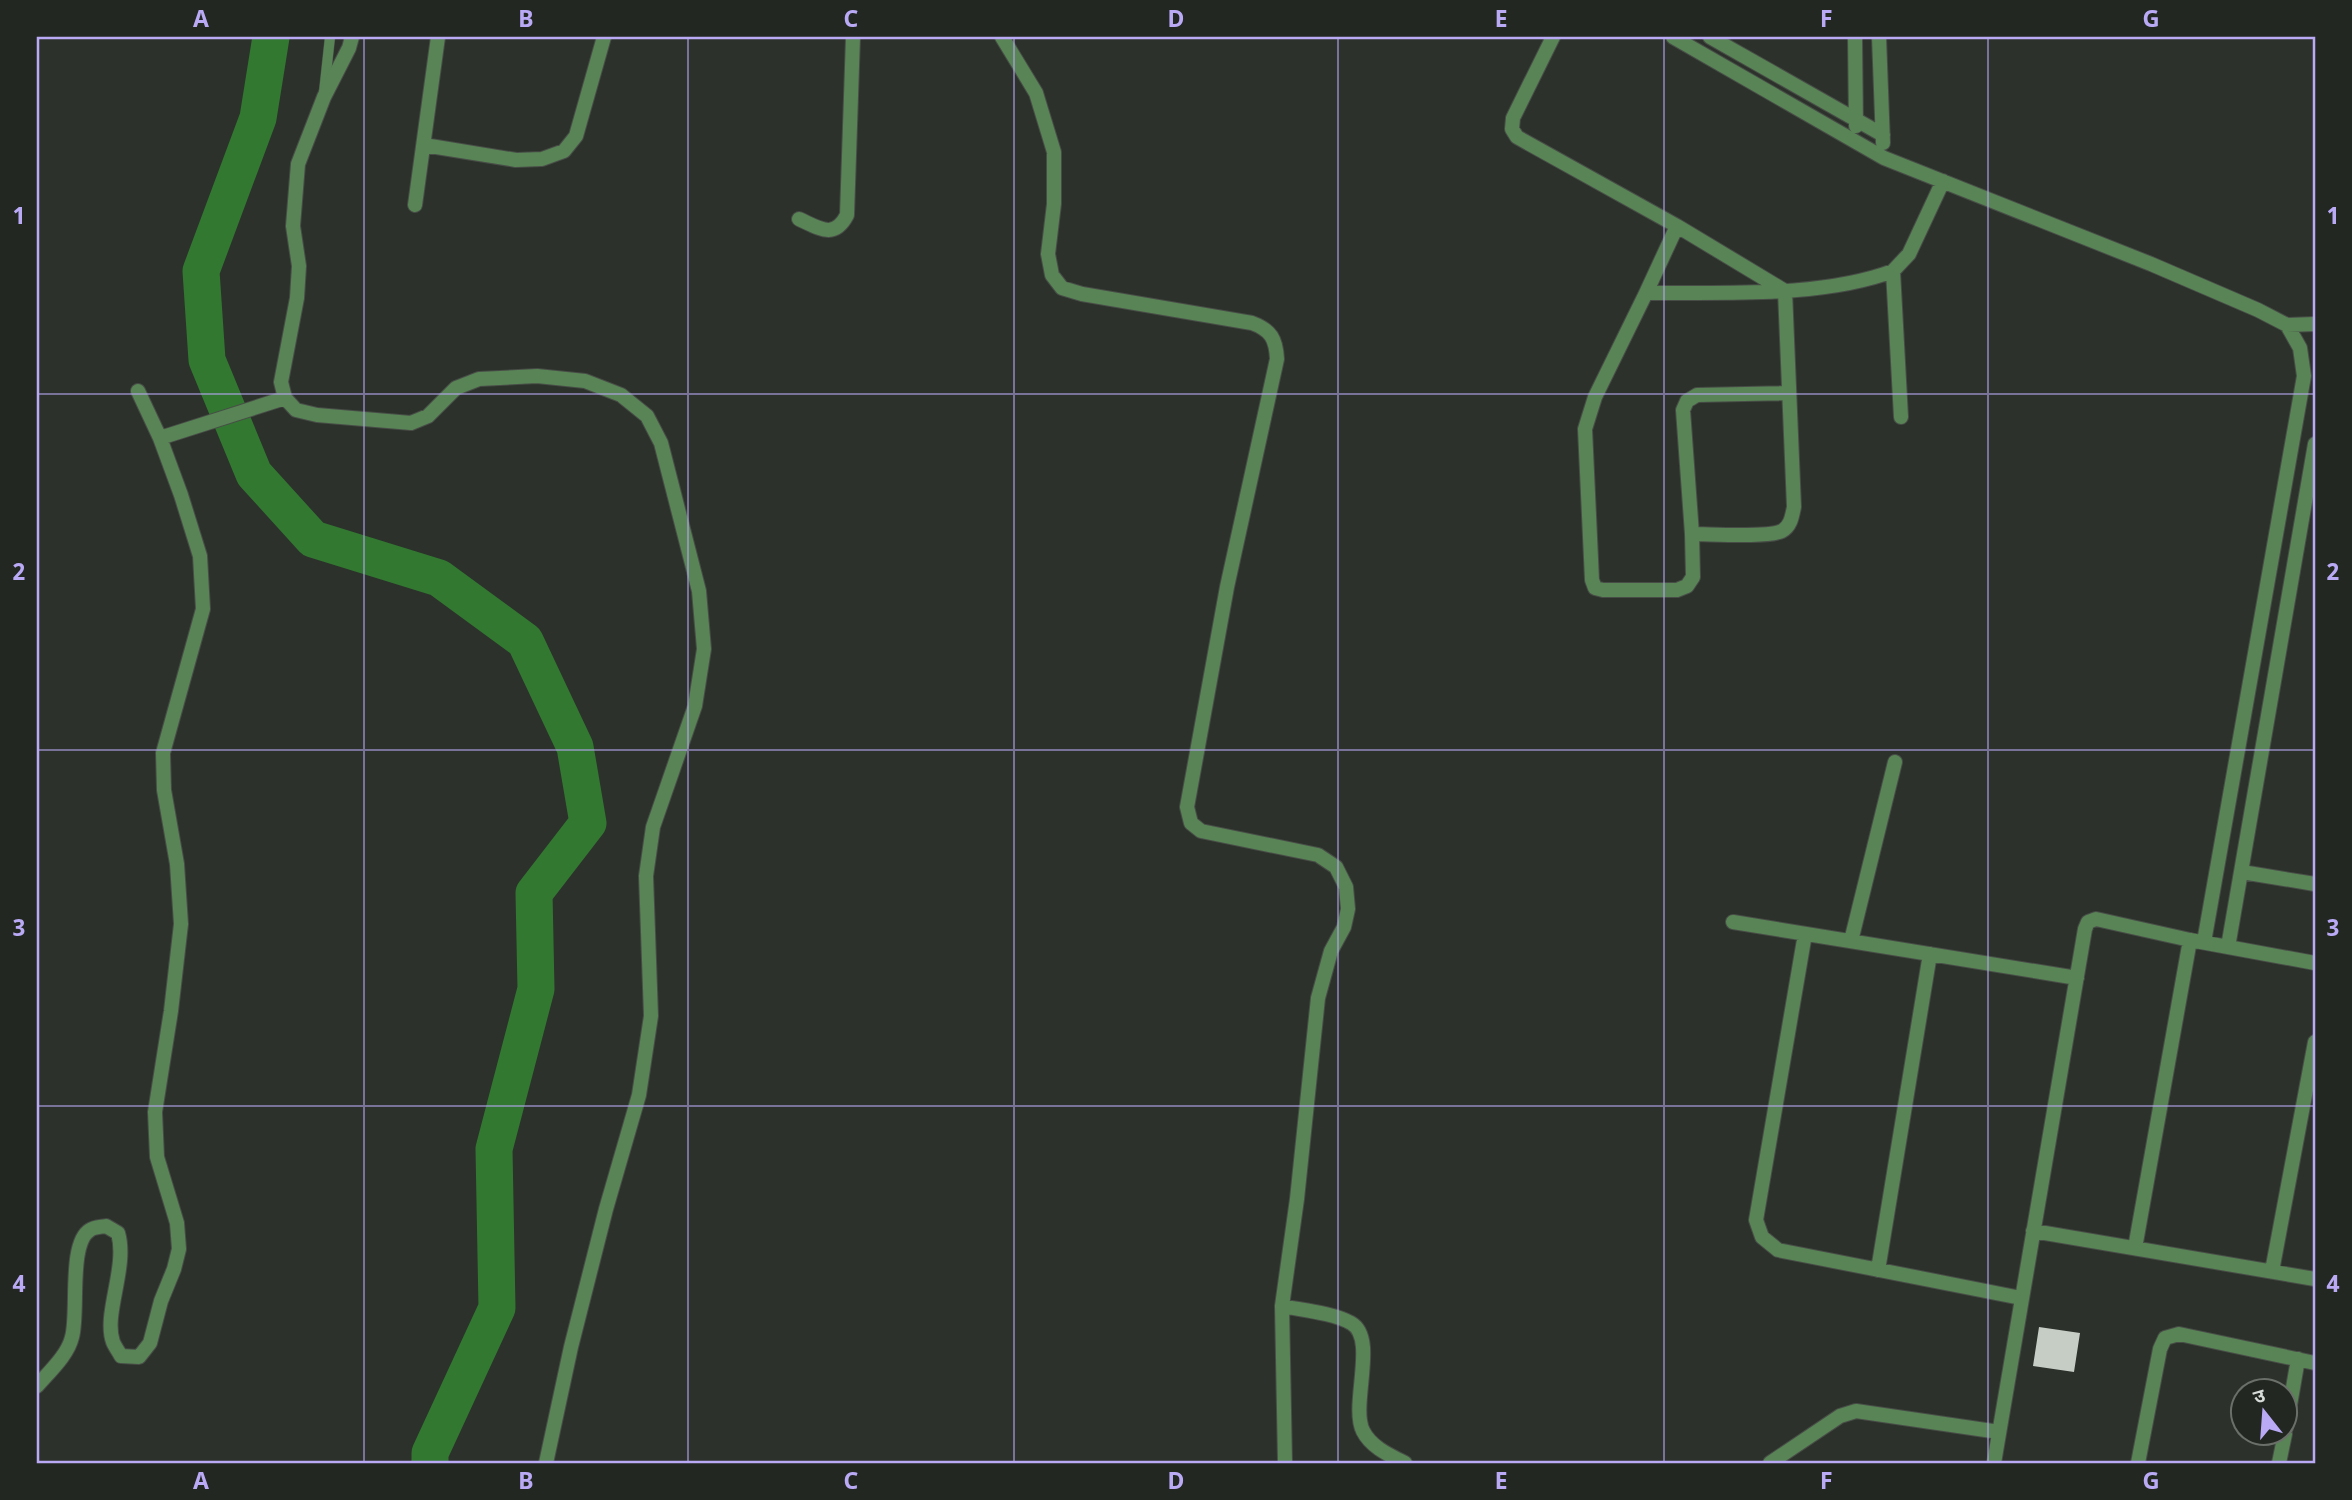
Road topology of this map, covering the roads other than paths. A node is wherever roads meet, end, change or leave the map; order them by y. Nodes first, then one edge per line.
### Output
1 (330, 37) edge
2 (352, 37) edge
3 (438, 37) edge
4 (604, 37) edge
5 (853, 37) edge
6 (1002, 37) edge
7 (1553, 37) edge
8 (1672, 37) edge
9 (1712, 37) edge
10 (1855, 37) edge
11 (1879, 37) edge
12 (1714, 59) junction
13 (324, 97) junction
14 (1856, 120) junction
15 (1883, 135) junction
16 (1856, 142) junction
17 (424, 145) junction
18 (1884, 158) junction
19 (1943, 181) junction
20 (415, 205) dead end
21 (799, 219) dead end
22 (1677, 226) junction
23 (1893, 271) junction
24 (1785, 290) junction
25 (1646, 293) junction
26 (2315, 324) edge
27 (2287, 325) junction
28 (138, 391) dead end
29 (1789, 393) junction
30 (280, 400) junction
31 (1901, 417) dead end
32 (160, 438) junction
33 (2315, 444) edge
34 (1692, 534) junction
35 (1895, 762) dead end
36 (2242, 872) junction
37 (2315, 884) edge
38 (1733, 922) dead end
39 (1805, 934) junction
40 (1851, 941) junction
41 (2197, 941) junction
42 (2228, 947) junction
43 (1930, 954) junction
44 (2315, 963) edge
45 (2077, 978) junction
46 (2315, 1042) edge
47 (2033, 1231) junction
48 (2135, 1248) junction
49 (1878, 1270) junction
50 (2272, 1271) junction
51 (2315, 1279) edge
52 (2021, 1298) junction
53 (1282, 1306) junction
54 (2298, 1360) junction
55 (2315, 1363) edge
56 (2295, 1378) edge
57 (37, 1386) edge
58 (1999, 1432) junction
59 (546, 1463) edge
60 (1285, 1463) edge
61 (1405, 1463) edge
62 (1770, 1463) edge
63 (1994, 1463) edge
64 (2138, 1463) edge

1 - 13 lane
2 - 13 street
3 - 17 street
4 - 17 street
5 - 21 street
6 - 53 street
7 - 22 street
8 - 12 street
9 - 12 street
9 - 14 street
10 - 14 street
11 - 15 street
12 - 16 street
13 - 30 street
14 - 15 street
14 - 16 street
15 - 18 street
16 - 18 street
17 - 20 street
18 - 19 street
19 - 23 street
19 - 27 street
22 - 24 street
22 - 25 street
23 - 24 street
23 - 31 street
24 - 25 street
24 - 29 street
25 - 34 street
26 - 27 street
27 - 41 street
28 - 32 street
29 - 34 street
29 - 34 street
30 - 32 street
30 - 59 street
32 - 57 street
33 - 36 street
35 - 40 street
36 - 37 street
36 - 42 street
38 - 39 street
39 - 40 street
39 - 49 street
40 - 43 street
41 - 42 street
41 - 45 street
41 - 48 street
42 - 44 street
43 - 45 street
43 - 49 street
45 - 47 street
46 - 50 street
47 - 48 street
47 - 52 street
48 - 50 street
49 - 52 street
50 - 51 street
52 - 58 street
53 - 60 street
53 - 61 street
54 - 55 street
54 - 56 street
54 - 64 street
58 - 62 street
58 - 63 street

